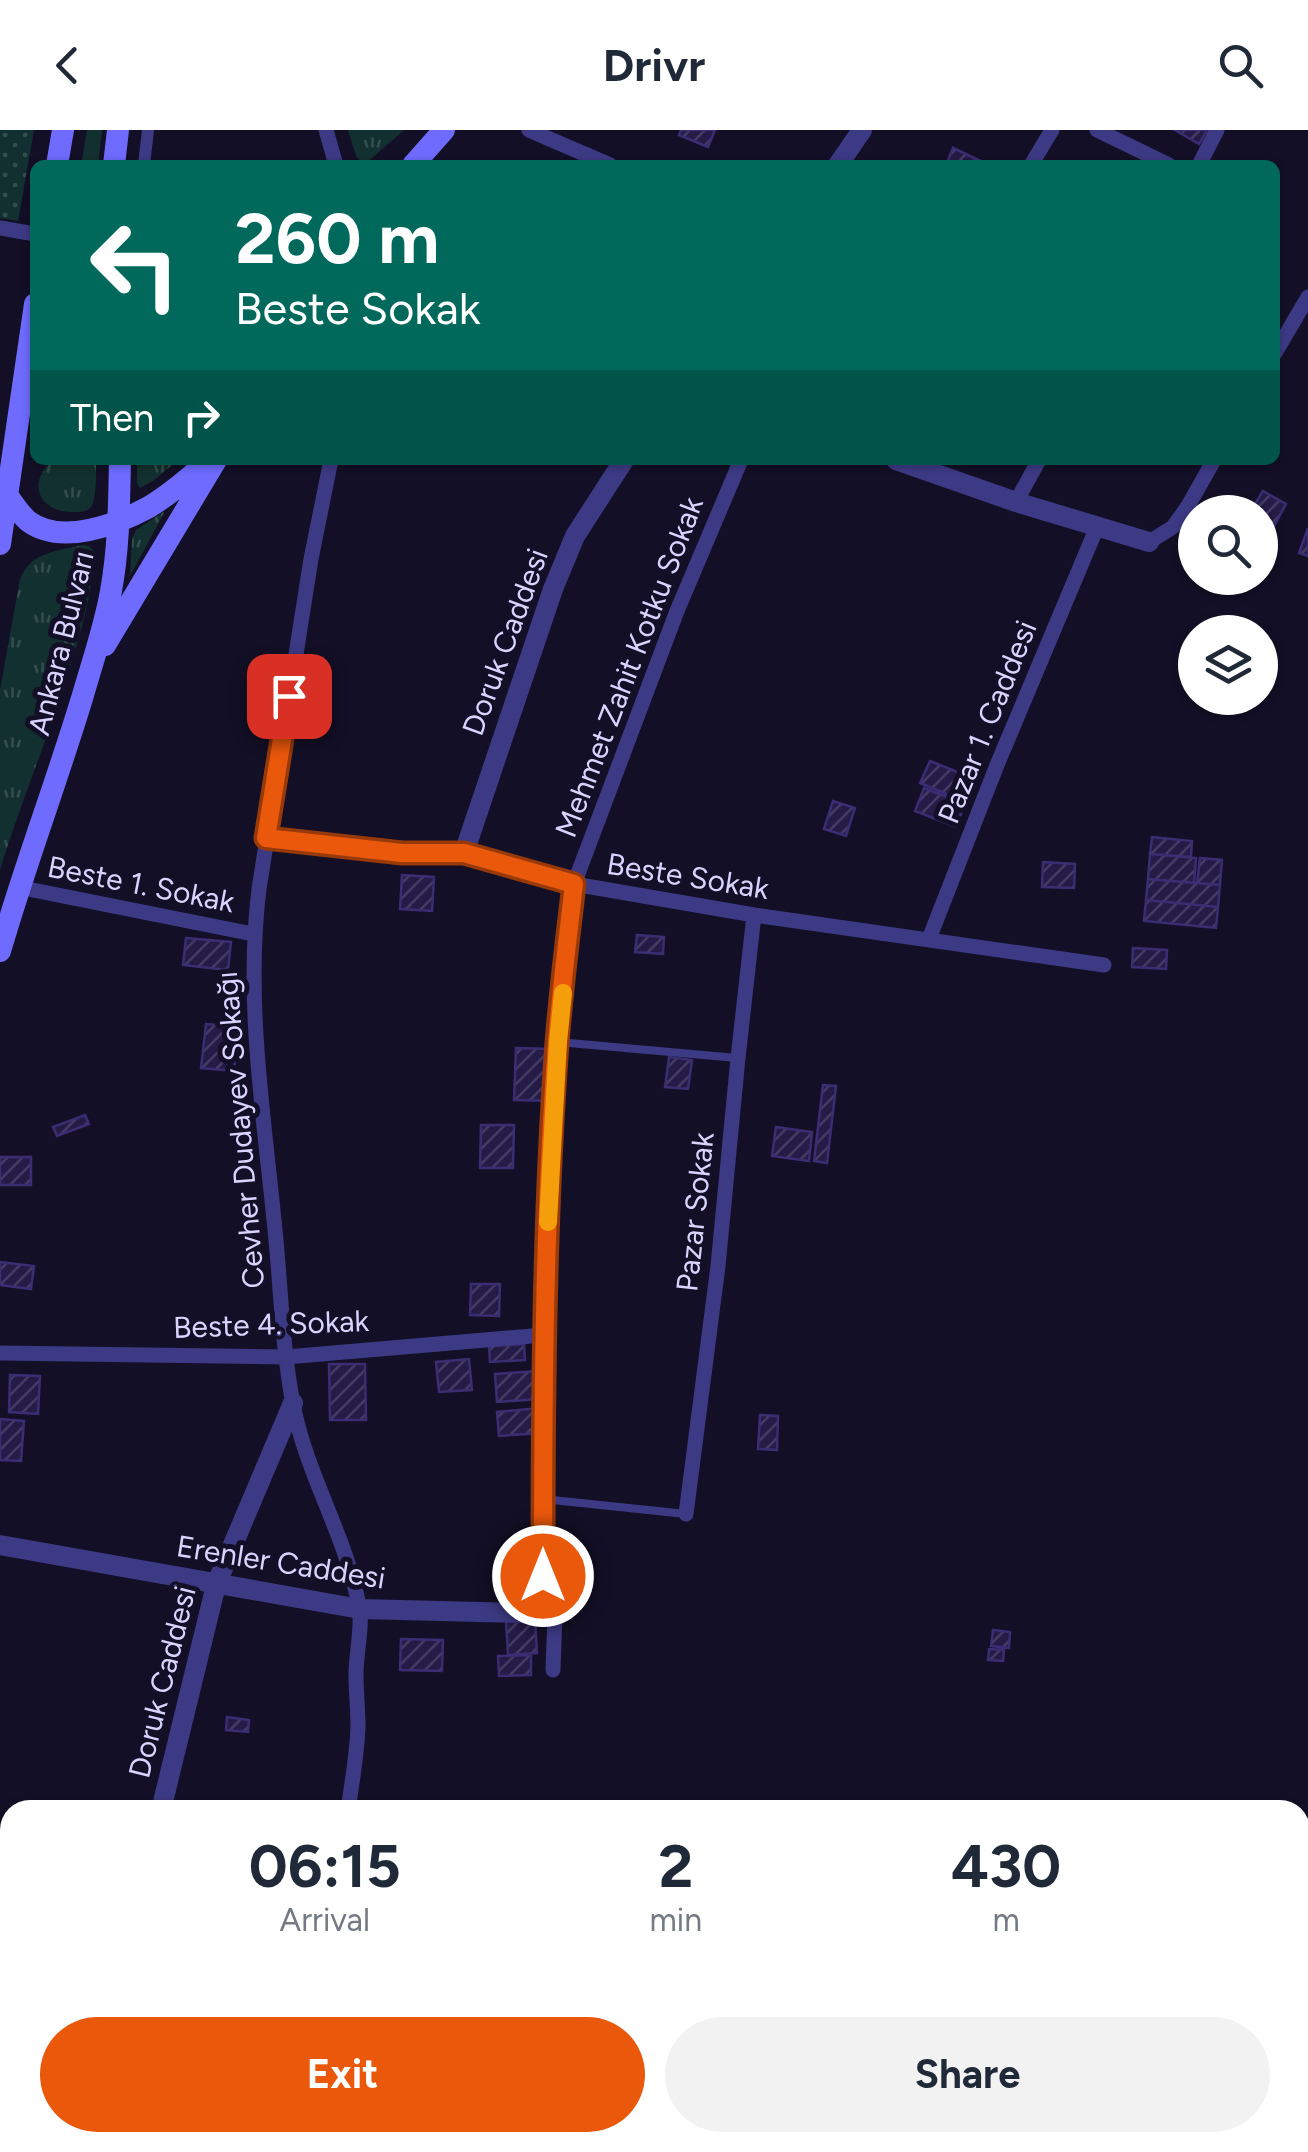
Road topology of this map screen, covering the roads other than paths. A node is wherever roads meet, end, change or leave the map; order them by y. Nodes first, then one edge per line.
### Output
1 (63, 130) edge
2 (118, 130) edge
3 (148, 130) edge
4 (326, 130) edge
5 (444, 130) edge
6 (530, 130) edge
7 (862, 130) edge
8 (1052, 130) edge
9 (1097, 130) edge
10 (1217, 130) edge
11 (58, 160) edge
12 (115, 160) edge
13 (145, 160) edge
14 (335, 160) edge
15 (418, 160) edge
16 (599, 160) edge
17 (841, 160) edge
18 (1034, 160) edge
19 (1159, 160) edge
20 (1201, 160) edge
21 (0, 228) edge
22 (30, 233) edge
23 (1308, 297) edge
24 (30, 340) edge
25 (1280, 345) edge
26 (30, 456) edge
27 (120, 465) edge
28 (205, 465) edge
29 (209, 465) edge
30 (329, 465) edge
31 (621, 465) edge
32 (738, 465) edge
33 (910, 465) edge
34 (1036, 465) edge
35 (1211, 465) edge
36 (8, 496) junction
37 (1016, 502) junction
38 (119, 520) junction
39 (1096, 526) junction
40 (1149, 542) joint
41 (0, 544) edge
42 (91, 669) junction
43 (266, 838) junction
44 (464, 853) junction
45 (574, 884) junction
46 (18, 888) junction
47 (754, 915) junction
48 (253, 934) junction
49 (929, 939) junction
50 (0, 951) edge
51 (1104, 965) dead end
52 (558, 1042) junction
53 (738, 1058) junction
54 (544, 1335) junction
55 (0, 1353) edge
56 (286, 1357) junction
57 (292, 1403) junction
58 (544, 1499) junction
59 (686, 1514) joint
60 (0, 1545) edge
61 (216, 1585) junction
62 (360, 1610) junction
63 (549, 1614) junction
64 (553, 1670) dead end
65 (164, 1800) edge
66 (349, 1800) edge

1 - 11 main road
2 - 12 main road
3 - 13 street
4 - 14 street
5 - 15 main road
6 - 16 street
7 - 17 street
8 - 18 street
9 - 19 street
10 - 20 street
21 - 22 street
23 - 25 street
24 - 36 main road
26 - 36 main road
27 - 38 main road, Ankara Bulvarı
28 - 38 main road
29 - 42 main road
30 - 43 street, Cevher Dudayev Sokağı
31 - 44 street, Doruk Caddesi
32 - 45 street, Mehmet Zahit Kotku Sokak
33 - 37 street
34 - 37 street
35 - 40 street
36 - 38 main road
36 - 41 main road
37 - 39 street
38 - 42 main road, Ankara Bulvarı
39 - 40 street
39 - 49 street, Pazar 1. Caddesi
42 - 46 main road, Ankara Bulvarı
43 - 44 street, Beste Sokak
43 - 48 street, Cevher Dudayev Sokağı
44 - 45 street, Beste Sokak
45 - 47 street, Beste Sokak
45 - 52 street, Mehmet Zahit Kotku Sokak
46 - 48 street, Beste 1. Sokak
46 - 50 main road, Ankara Bulvarı
47 - 49 street, Beste Sokak
47 - 53 street, Pazar Sokak
48 - 56 street, Cevher Dudayev Sokağı
49 - 51 street, Beste Sokak
52 - 53 lane
52 - 54 street, Mehmet Zahit Kotku Sokak
53 - 59 street, Pazar Sokak
54 - 56 street, Beste 4. Sokak
54 - 58 street, Mehmet Zahit Kotku Sokak
55 - 56 street, Beste 4. Sokak
56 - 57 street, Cevher Dudayev Sokağı
57 - 61 street, Doruk Caddesi
57 - 62 street, Cevher Dudayev Sokağı
58 - 59 lane
58 - 63 street, Mehmet Zahit Kotku Sokak
60 - 61 street, Erenler Caddesi
61 - 62 street, Erenler Caddesi
61 - 65 street, Doruk Caddesi
62 - 63 street, Erenler Caddesi
62 - 66 street
63 - 64 street, Mehmet Zahit Kotku Sokak

